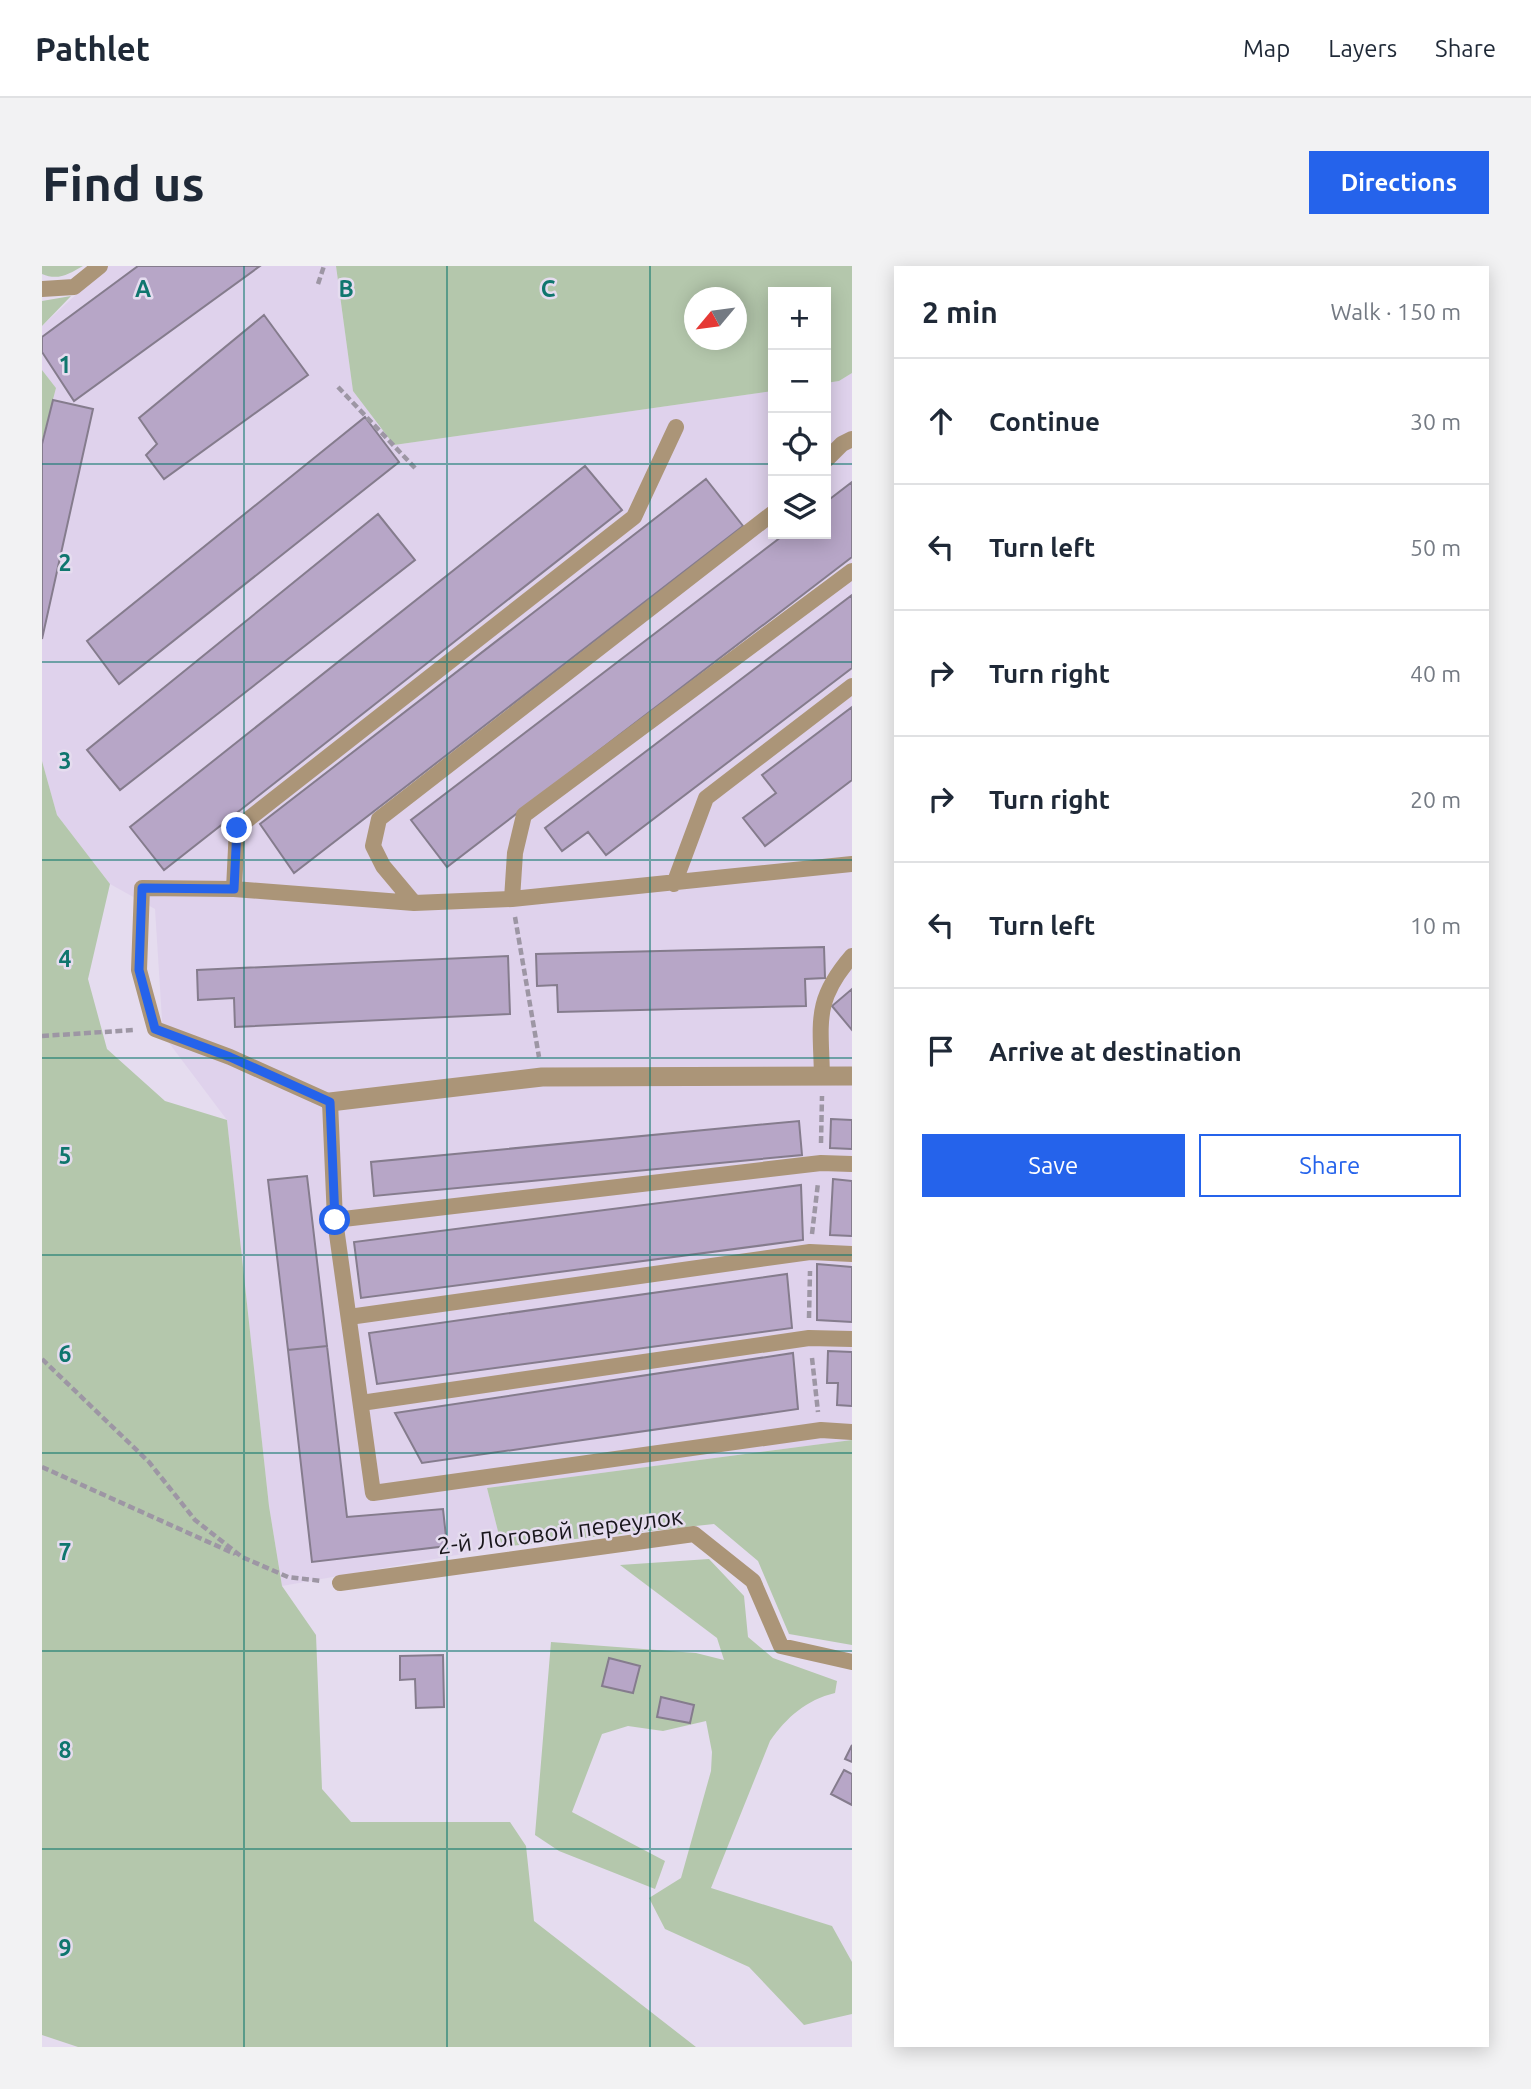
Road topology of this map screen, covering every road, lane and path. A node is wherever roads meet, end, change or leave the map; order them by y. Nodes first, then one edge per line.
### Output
1 (100, 266) edge
2 (324, 266) edge
3 (318, 285) dead end
4 (42, 289) edge
5 (338, 387) dead end
6 (676, 426) dead end
7 (852, 439) edge
8 (831, 455) edge
9 (415, 468) dead end
10 (768, 517) edge
11 (852, 571) edge
12 (852, 686) edge
13 (852, 864) edge
14 (674, 884) junction
15 (234, 889) junction
16 (512, 899) junction
17 (414, 903) junction
18 (852, 956) edge
19 (155, 1029) junction
20 (42, 1036) edge
21 (852, 1076) edge
22 (542, 1077) junction
23 (822, 1077) junction
24 (330, 1102) junction
25 (852, 1164) edge
26 (335, 1220) junction
27 (852, 1254) edge
28 (349, 1317) junction
29 (852, 1339) edge
30 (42, 1359) edge
31 (362, 1404) junction
32 (852, 1432) edge
33 (42, 1466) edge
34 (242, 1557) junction
35 (340, 1583) joint
36 (852, 1662) edge

1 - 4 lane
2 - 3 path
5 - 9 path
6 - 15 lane
7 - 8 lane
10 - 17 lane
11 - 16 lane
12 - 14 lane
13 - 14 lane
14 - 16 lane
15 - 17 lane
15 - 19 lane
16 - 17 lane
16 - 22 path
18 - 23 lane
19 - 20 path
19 - 24 lane
21 - 23 street
22 - 23 street
22 - 24 street
24 - 26 lane
25 - 26 lane
26 - 28 lane
27 - 28 lane
28 - 31 lane
29 - 31 lane
30 - 34 path
31 - 32 lane
33 - 34 path
34 - 35 path
35 - 36 lane, 2-й Логовой переулок

